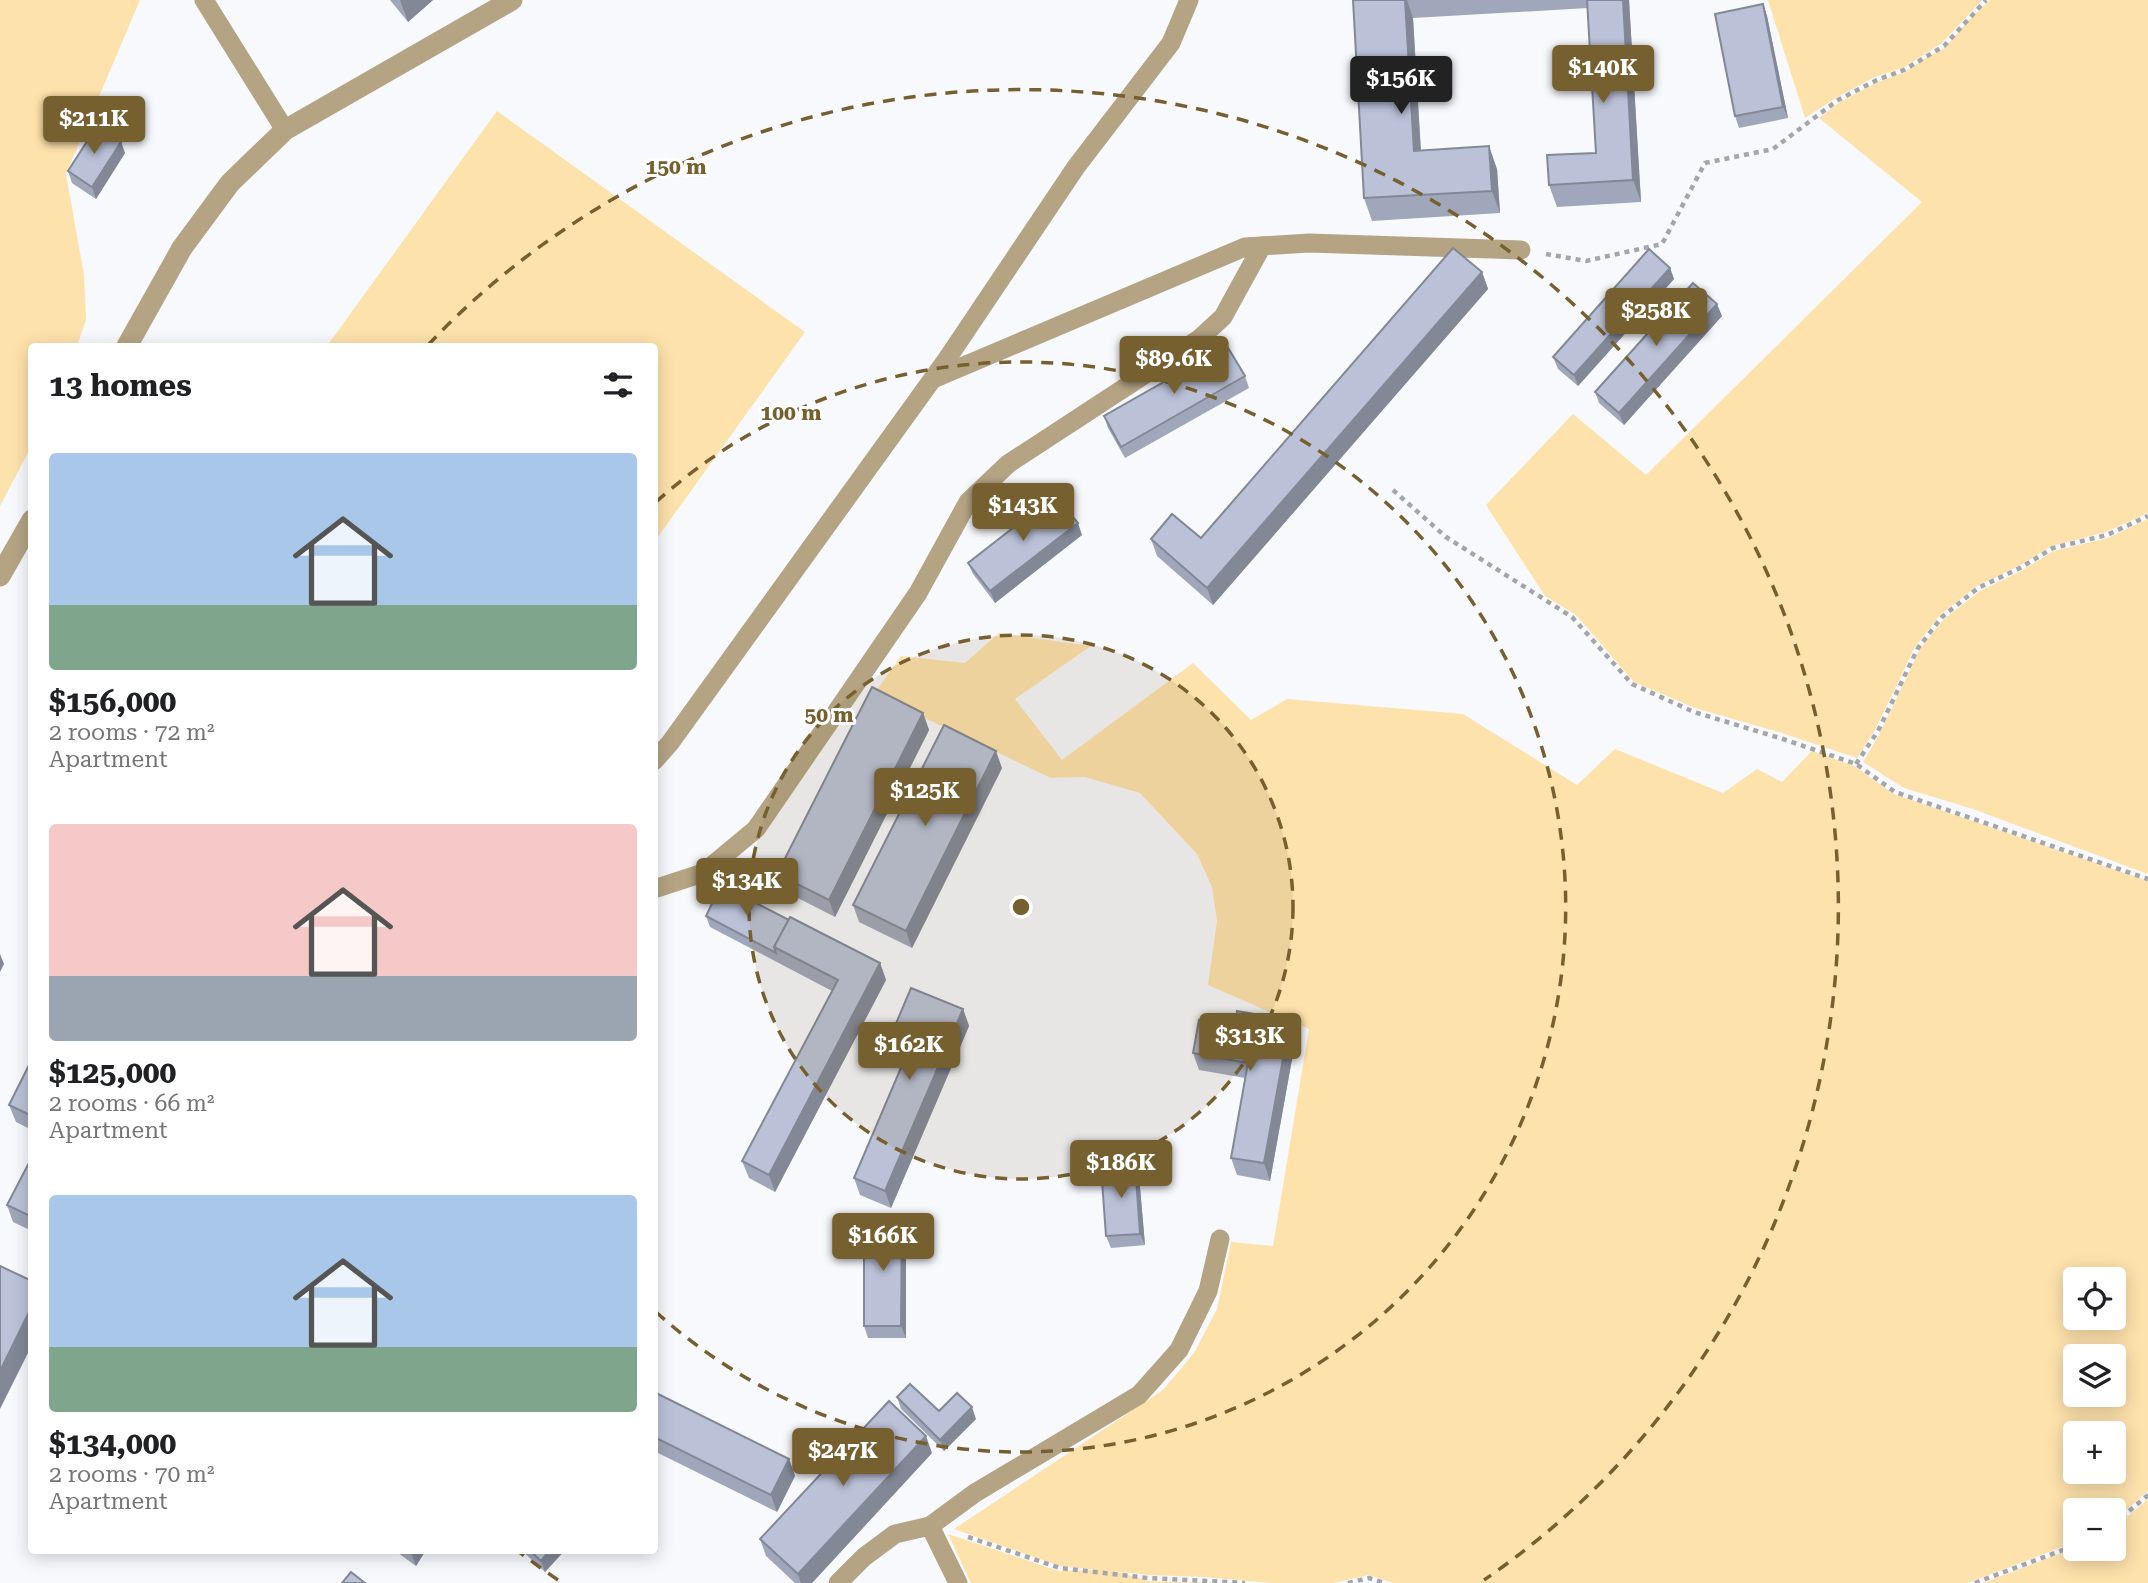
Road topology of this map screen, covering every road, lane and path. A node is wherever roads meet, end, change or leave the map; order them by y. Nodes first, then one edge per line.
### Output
1 (204, 0) edge
2 (512, 0) edge
3 (1189, 0) edge
4 (1986, 0) edge
5 (285, 131) junction
6 (1262, 246) junction
7 (1521, 250) joint
8 (129, 343) edge
9 (932, 380) junction
10 (1393, 490) dead end
11 (2148, 516) edge
12 (28, 527) edge
13 (0, 576) edge
14 (658, 756) edge
15 (1856, 764) junction
16 (2148, 879) edge
17 (658, 888) edge
18 (1220, 1239) dead end
19 (2148, 1495) edge
20 (2126, 1514) edge
21 (930, 1526) junction
22 (2063, 1550) edge
23 (838, 1583) edge
24 (958, 1583) edge
25 (1245, 1583) edge
26 (1348, 1583) edge
27 (1384, 1583) edge
28 (1975, 1583) edge

1 - 5 lane
2 - 5 street
3 - 9 lane
4 - 7 path
5 - 8 street
6 - 7 lane
6 - 9 lane
6 - 17 lane
9 - 14 lane
10 - 15 path
11 - 15 path
12 - 13 street
15 - 16 path
18 - 21 lane
19 - 20 path
21 - 23 lane
21 - 24 lane
21 - 25 path
22 - 28 path
26 - 27 path

